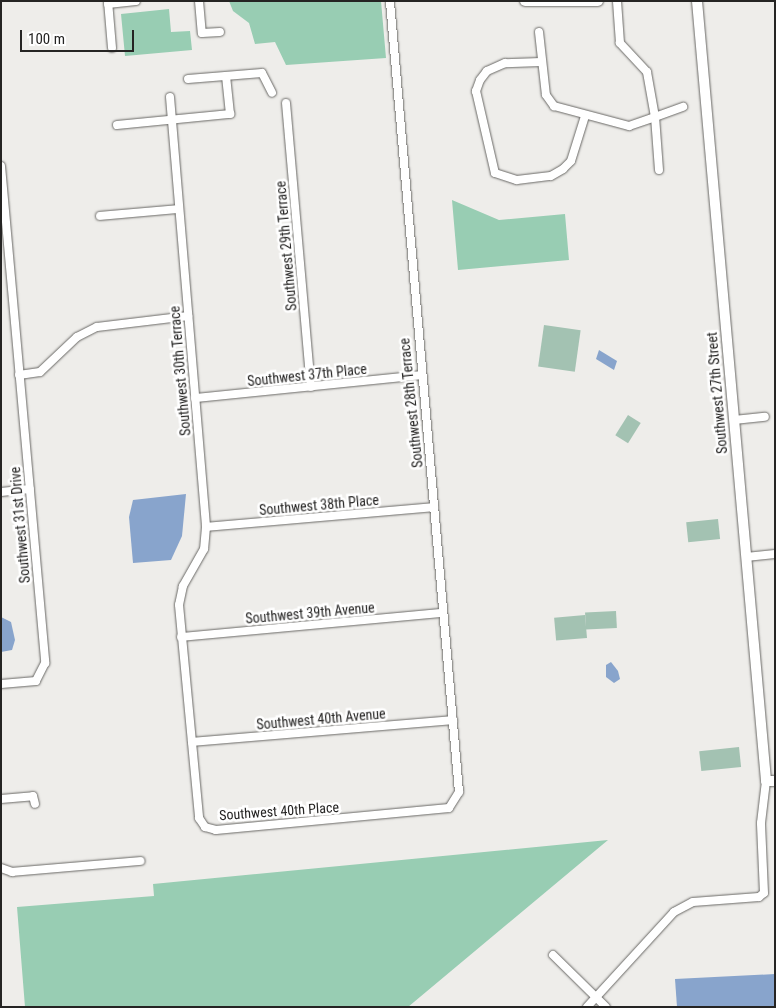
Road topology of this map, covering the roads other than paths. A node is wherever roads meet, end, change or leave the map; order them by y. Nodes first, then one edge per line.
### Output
1 (136, 1) edge
2 (200, 1) edge
3 (390, 1) edge
4 (525, 1) edge
5 (598, 1) edge
6 (617, 1) edge
7 (697, 1) edge
8 (108, 2) edge
9 (220, 32) dead end
10 (539, 32) dead end
11 (112, 48) dead end
12 (541, 62) junction
13 (226, 76) junction
14 (188, 79) dead end
15 (272, 93) dead end
16 (170, 97) dead end
17 (286, 103) dead end
18 (683, 107) dead end
19 (585, 116) junction
20 (655, 117) junction
21 (172, 121) junction
22 (117, 125) dead end
23 (1, 166) edge
24 (659, 170) dead end
25 (179, 209) junction
26 (100, 216) dead end
27 (188, 316) junction
28 (19, 375) junction
29 (421, 375) junction
30 (311, 387) junction
31 (195, 398) junction
32 (765, 417) dead end
33 (734, 420) junction
34 (30, 489) junction
35 (1, 492) edge
36 (434, 507) junction
37 (206, 527) junction
38 (775, 554) edge
39 (746, 557) junction
40 (442, 614) junction
41 (181, 637) junction
42 (1, 684) edge
43 (453, 720) junction
44 (192, 742) junction
45 (770, 781) edge
46 (1, 799) edge
47 (456, 802) joint
48 (35, 804) dead end
49 (141, 861) dead end
50 (1, 868) edge
51 (553, 955) dead end
52 (596, 998) junction
53 (587, 1007) edge
54 (606, 1007) edge

1 - 8 street
2 - 9 street
3 - 29 street, Southwest 28th Terrace
4 - 5 street
6 - 20 street
7 - 33 street, Southwest 27th Street
8 - 11 street
10 - 12 street
12 - 19 street
12 - 19 street
13 - 14 street
13 - 15 street
13 - 21 street
16 - 21 street, Southwest 30th Terrace
17 - 30 street, Southwest 29th Terrace
18 - 20 street
19 - 20 street
20 - 24 street
21 - 22 street
21 - 25 street, Southwest 30th Terrace
23 - 28 street, Southwest 31st Drive
25 - 26 street
25 - 27 street, Southwest 30th Terrace
27 - 28 street
27 - 31 street, Southwest 30th Terrace
28 - 34 street, Southwest 31st Drive
29 - 30 street, Southwest 37th Place
29 - 36 street, Southwest 28th Terrace
30 - 31 street, Southwest 37th Place
31 - 37 street, Southwest 30th Terrace
32 - 33 street
33 - 39 street, Southwest 27th Street
34 - 35 street
34 - 42 street, Southwest 31st Drive
36 - 37 street, Southwest 38th Place
36 - 40 street, Southwest 28th Terrace
37 - 41 street, Southwest 30th Terrace
38 - 39 street
39 - 45 street, Southwest 27th Street
40 - 41 street, Southwest 39th Avenue
40 - 43 street, Southwest 28th Terrace
41 - 44 street, Southwest 40th Place
43 - 44 street, Southwest 40th Avenue
43 - 47 street, Southwest 28th Terrace
44 - 47 street, Southwest 40th Place
45 - 52 street
46 - 48 street
49 - 50 street
51 - 52 street
52 - 53 street
52 - 54 street

